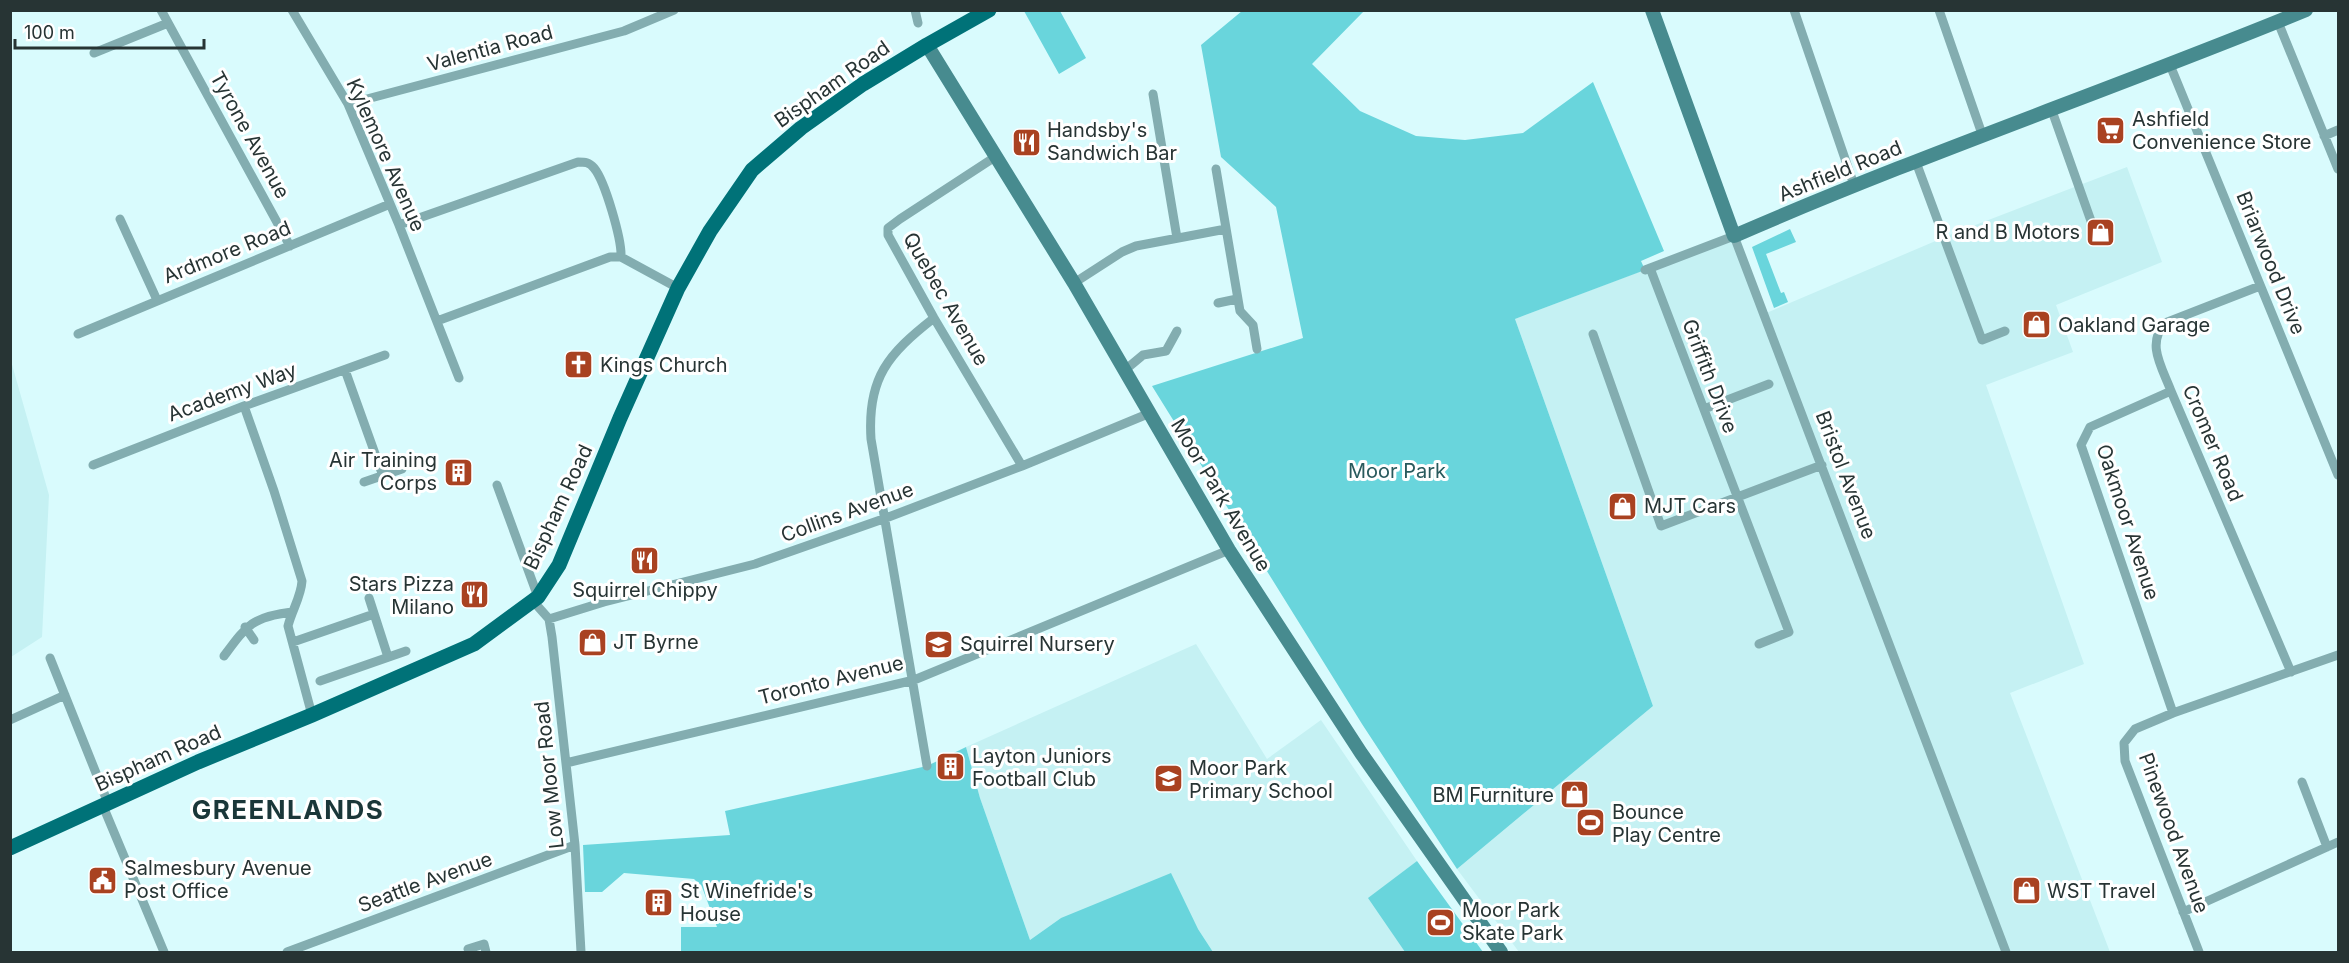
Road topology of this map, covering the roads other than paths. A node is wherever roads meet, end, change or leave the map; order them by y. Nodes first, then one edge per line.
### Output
1 (161, 10) edge
2 (291, 10) edge
3 (674, 10) edge
4 (915, 10) edge
5 (989, 10) edge
6 (1652, 10) edge
7 (1794, 10) edge
8 (1939, 10) edge
9 (2306, 10) edge
10 (2278, 22) junction
11 (168, 23) junction
12 (918, 23) dead end
13 (927, 45) junction
14 (94, 53) dead end
15 (2170, 65) junction
16 (1153, 94) dead end
17 (348, 104) junction
18 (2051, 108) junction
19 (2338, 130) edge
20 (1982, 134) junction
21 (2324, 136) junction
22 (995, 157) junction
23 (1916, 162) junction
24 (1216, 169) dead end
25 (2338, 169) edge
26 (1854, 186) junction
27 (390, 204) junction
28 (120, 219) dead end
29 (2091, 221) dead end
30 (399, 225) junction
31 (1226, 229) junction
32 (1734, 236) junction
33 (1177, 238) junction
34 (290, 246) junction
35 (621, 257) junction
36 (1647, 269) joint
37 (1074, 283) junction
38 (2260, 286) junction
39 (678, 288) junction
40 (157, 300) junction
41 (1237, 300) junction
42 (1218, 303) dead end
43 (934, 318) junction
44 (437, 321) junction
45 (1177, 331) dead end
46 (2005, 331) dead end
47 (78, 334) dead end
48 (1593, 334) dead end
49 (1257, 349) dead end
50 (385, 355) dead end
51 (345, 370) junction
52 (1125, 370) junction
53 (459, 378) dead end
54 (1769, 384) dead end
55 (2171, 391) junction
56 (244, 406) junction
57 (1704, 410) junction
58 (1150, 413) junction
59 (93, 465) dead end
60 (1822, 465) junction
61 (1022, 466) junction
62 (402, 469) dead end
63 (2338, 475) edge
64 (382, 476) junction
65 (364, 482) dead end
66 (497, 485) dead end
67 (1738, 497) junction
68 (886, 518) junction
69 (1229, 550) junction
70 (369, 598) dead end
71 (535, 598) junction
72 (292, 612) junction
73 (374, 614) junction
74 (549, 619) junction
75 (245, 627) junction
76 (254, 640) dead end
77 (293, 642) junction
78 (1759, 644) dead end
79 (406, 651) dead end
80 (2338, 655) edge
81 (224, 656) dead end
82 (388, 657) junction
83 (50, 658) dead end
84 (2291, 672) junction
85 (914, 680) junction
86 (320, 681) dead end
87 (65, 695) junction
88 (2173, 713) junction
89 (312, 715) junction
90 (10, 720) edge
91 (566, 762) junction
92 (927, 766) dead end
93 (2302, 782) dead end
94 (106, 804) junction
95 (2338, 842) edge
96 (575, 845) junction
97 (2327, 847) junction
98 (10, 848) edge
99 (2183, 912) junction
100 (468, 949) dead end
101 (164, 952) edge
102 (287, 952) edge
103 (486, 952) edge
104 (581, 952) edge
105 (1501, 952) edge
106 (2006, 952) edge
107 (2199, 952) edge

1 - 11 street, Tyrone Avenue
2 - 17 street, Kylemore Avenue
3 - 17 street, Valentia Road
4 - 12 street
5 - 13 main road, Bispham Road
6 - 32 street, Bristol Avenue
7 - 26 street
8 - 20 street
9 - 10 street, Ashfield Road
10 - 15 street, Ashfield Road
10 - 21 street
11 - 14 street
11 - 34 street, Tyrone Avenue
13 - 22 street, Moor Park Avenue
13 - 39 main road, Bispham Road
15 - 18 street, Ashfield Road
15 - 38 street, Briarwood Drive
16 - 33 street
17 - 27 street, Kylemore Avenue
18 - 20 street, Ashfield Road
18 - 29 street
19 - 21 street
20 - 23 street, Ashfield Road
21 - 25 street
22 - 37 street, Moor Park Avenue
22 - 43 street, Quebec Avenue
23 - 26 street, Ashfield Road
23 - 46 street
24 - 31 street
26 - 32 street, Ashfield Road
27 - 30 street, Kylemore Avenue
27 - 34 street, Ardmore Road
28 - 40 street
30 - 35 street
30 - 44 street, Kylemore Avenue
31 - 33 street
31 - 41 street
32 - 36 street, Ashfield Road
32 - 60 street, Bristol Avenue
33 - 37 street
34 - 40 street, Ardmore Road
35 - 39 street
35 - 44 street
36 - 57 street, Griffith Drive
37 - 52 street, Moor Park Avenue
38 - 55 street, Cromer Road
38 - 63 street, Briarwood Drive
39 - 71 main road, Bispham Road
40 - 47 street, Ardmore Road
41 - 42 street
41 - 49 street
43 - 61 street, Quebec Avenue
43 - 68 street
44 - 53 street, Kylemore Avenue
45 - 52 street
48 - 67 street
50 - 51 street, Academy Way
51 - 56 street, Academy Way
51 - 64 street
52 - 58 street, Moor Park Avenue
54 - 57 street
55 - 84 street, Cromer Road
55 - 88 street, Oakmoor Avenue
56 - 59 street, Academy Way
56 - 72 street
57 - 67 street, Griffith Drive
58 - 61 street, Collins Avenue
58 - 69 street, Moor Park Avenue
60 - 67 street
60 - 106 street, Bristol Avenue
61 - 68 street, Collins Avenue
62 - 64 street
64 - 65 street
66 - 71 street
67 - 78 street, Griffith Drive
68 - 74 street, Collins Avenue
68 - 85 street
69 - 85 street, Toronto Avenue
69 - 105 street, Moor Park Avenue
70 - 73 street
71 - 74 street
71 - 89 main road, Bispham Road
72 - 75 street
72 - 77 street
73 - 77 street
73 - 82 street
74 - 91 street, Low Moor Road
75 - 76 street
75 - 81 street
77 - 89 street
79 - 82 street
80 - 84 street, Pinewood Avenue
82 - 86 street
83 - 87 street
84 - 88 street, Pinewood Avenue
85 - 91 street, Toronto Avenue
85 - 92 street
87 - 90 street
87 - 94 street
88 - 99 street, Pinewood Avenue
89 - 94 main road, Bispham Road
91 - 96 street, Low Moor Road
93 - 97 street
94 - 98 main road, Bispham Road
94 - 101 street
95 - 97 street
96 - 102 street, Seattle Avenue
96 - 104 street, Low Moor Road
97 - 99 street
99 - 107 street, Pinewood Avenue
100 - 103 street

